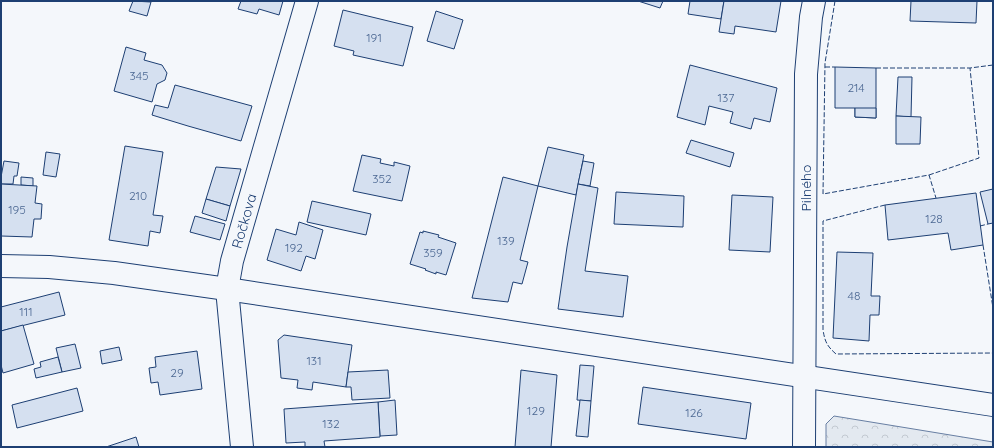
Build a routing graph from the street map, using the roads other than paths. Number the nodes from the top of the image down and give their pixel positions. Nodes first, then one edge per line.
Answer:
1 (307, 1) edge
2 (814, 1) edge
3 (1, 266) edge
4 (227, 289) junction
5 (804, 376) junction
6 (993, 405) edge
7 (242, 447) edge
8 (804, 447) edge

1 - 4 street, Ročkova
2 - 5 street, Pilného
3 - 4 street
4 - 5 street
4 - 7 street, Ročkova
5 - 6 street
5 - 8 street, Pilného

